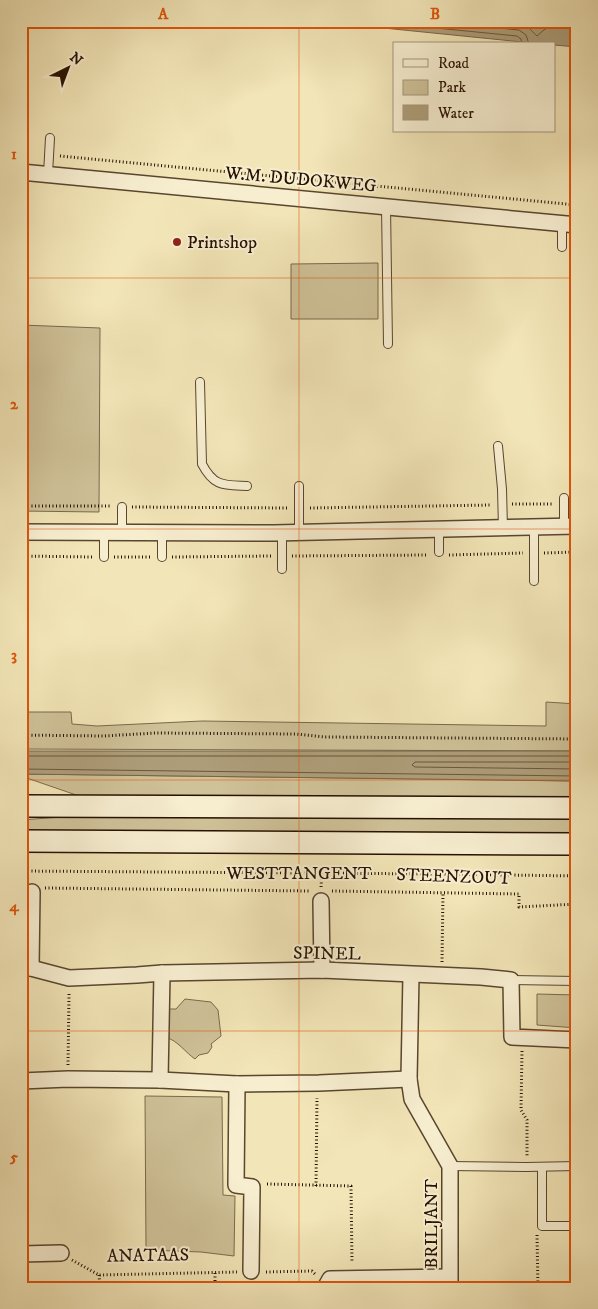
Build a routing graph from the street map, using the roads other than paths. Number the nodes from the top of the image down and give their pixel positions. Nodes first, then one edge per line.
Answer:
1 (50, 138) dead end
2 (21, 172) edge
3 (48, 174) junction
4 (386, 206) junction
5 (569, 224) edge
6 (562, 248) dead end
7 (388, 344) dead end
8 (200, 382) dead end
9 (498, 446) dead end
10 (247, 486) dead end
11 (299, 486) dead end
12 (564, 498) dead end
13 (122, 506) dead end
14 (534, 527) junction
15 (570, 527) edge
16 (503, 528) junction
17 (439, 530) junction
18 (21, 532) edge
19 (104, 532) junction
20 (122, 532) junction
21 (162, 532) junction
22 (282, 532) junction
23 (299, 532) junction
24 (439, 552) dead end
25 (104, 557) road end
26 (162, 557) road end
27 (282, 569) dead end
28 (534, 581) dead end
29 (21, 806) edge
30 (577, 808) edge
31 (21, 841) edge
32 (577, 844) edge
33 (37, 890) road end
34 (321, 895) road end
35 (26, 968) edge
36 (322, 970) junction
37 (162, 973) junction
38 (411, 975) junction
39 (511, 980) junction
40 (577, 981) edge
41 (577, 1040) edge
42 (409, 1079) junction
43 (160, 1080) junction
44 (21, 1081) edge
45 (237, 1084) junction
46 (450, 1166) junction
47 (577, 1166) edge
48 (542, 1167) junction
49 (577, 1226) edge
50 (21, 1254) edge
51 (61, 1254) road end
52 (251, 1271) road end
53 (450, 1282) edge
54 (328, 1285) edge

1 - 3 lane
2 - 3 street, W.M. DUDOKWEG
3 - 4 street, W.M. DUDOKWEG
4 - 5 street, W.M. DUDOKWEG
4 - 7 lane
5 - 6 lane
8 - 10 lane
9 - 16 lane
11 - 23 lane
12 - 15 lane
13 - 20 lane
14 - 15 street
14 - 16 street
14 - 28 lane
16 - 17 street
17 - 23 street
17 - 24 lane
18 - 19 street
19 - 20 street
19 - 25 lane
20 - 21 street
21 - 22 street
21 - 26 lane
22 - 23 street
22 - 27 lane
29 - 30 main road
31 - 32 main road, WESTTANGENT
33 - 35 street
34 - 36 street
35 - 37 street, SPINEL
36 - 37 street, SPINEL
36 - 38 street, SPINEL
37 - 43 street
38 - 39 street, SPINEL
38 - 42 street, BRILJANT
39 - 40 lane
39 - 41 street
42 - 45 street
42 - 46 street, BRILJANT
43 - 44 street
43 - 45 street
45 - 52 street
46 - 48 lane
46 - 53 street, BRILJANT
47 - 48 lane
48 - 49 lane
50 - 51 street
53 - 54 street

